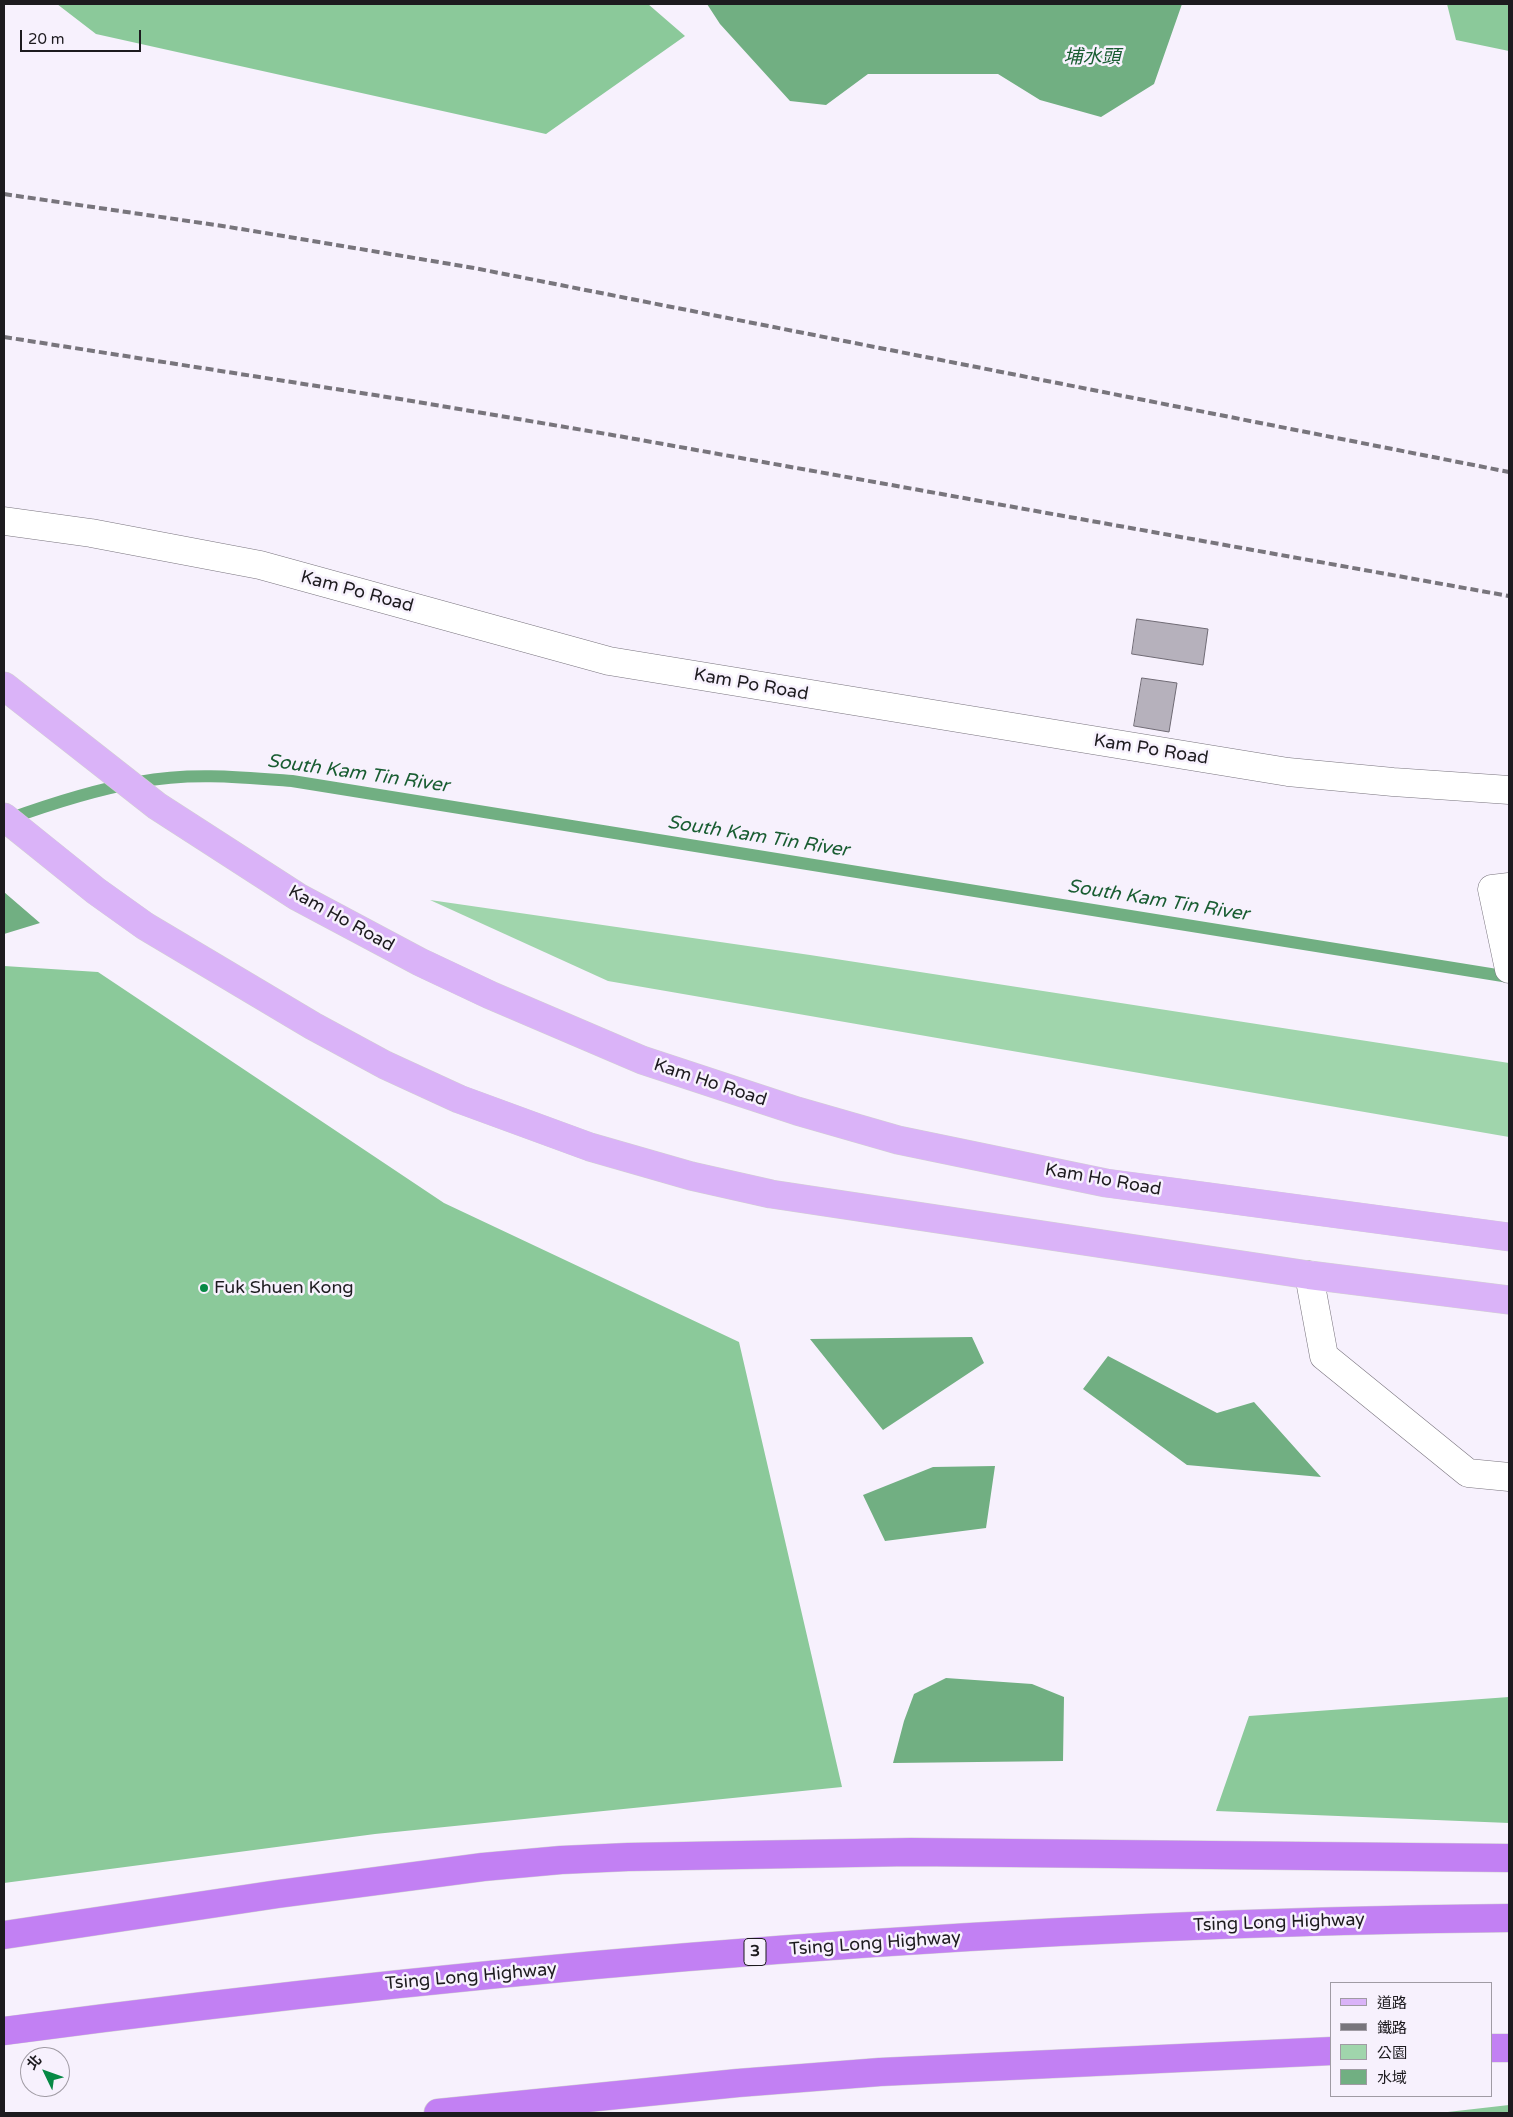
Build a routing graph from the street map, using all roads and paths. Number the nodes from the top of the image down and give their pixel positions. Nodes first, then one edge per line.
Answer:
1 (4, 521) edge
2 (4, 686) edge
3 (1509, 790) edge
4 (4, 817) edge
5 (1509, 886) edge
6 (1509, 969) edge
7 (1509, 1237) edge
8 (1309, 1275) junction
9 (1509, 1300) edge
10 (1509, 1477) edge
11 (1509, 1858) edge
12 (1509, 1918) edge
13 (4, 1935) edge
14 (4, 2031) edge
15 (1493, 2048) edge
16 (1509, 2048) edge
17 (1330, 2051) edge
18 (738, 2083) junction
19 (438, 2113) edge
20 (595, 2113) edge

1 - 3 street, Kam Po Road
2 - 7 main road, Kam Ho Road
4 - 8 main road
5 - 6 street
8 - 9 main road
8 - 10 street
11 - 13 highway
12 - 14 highway, Tsing Long Highway / 3
15 - 16 highway
17 - 18 highway
18 - 19 highway
18 - 20 highway

